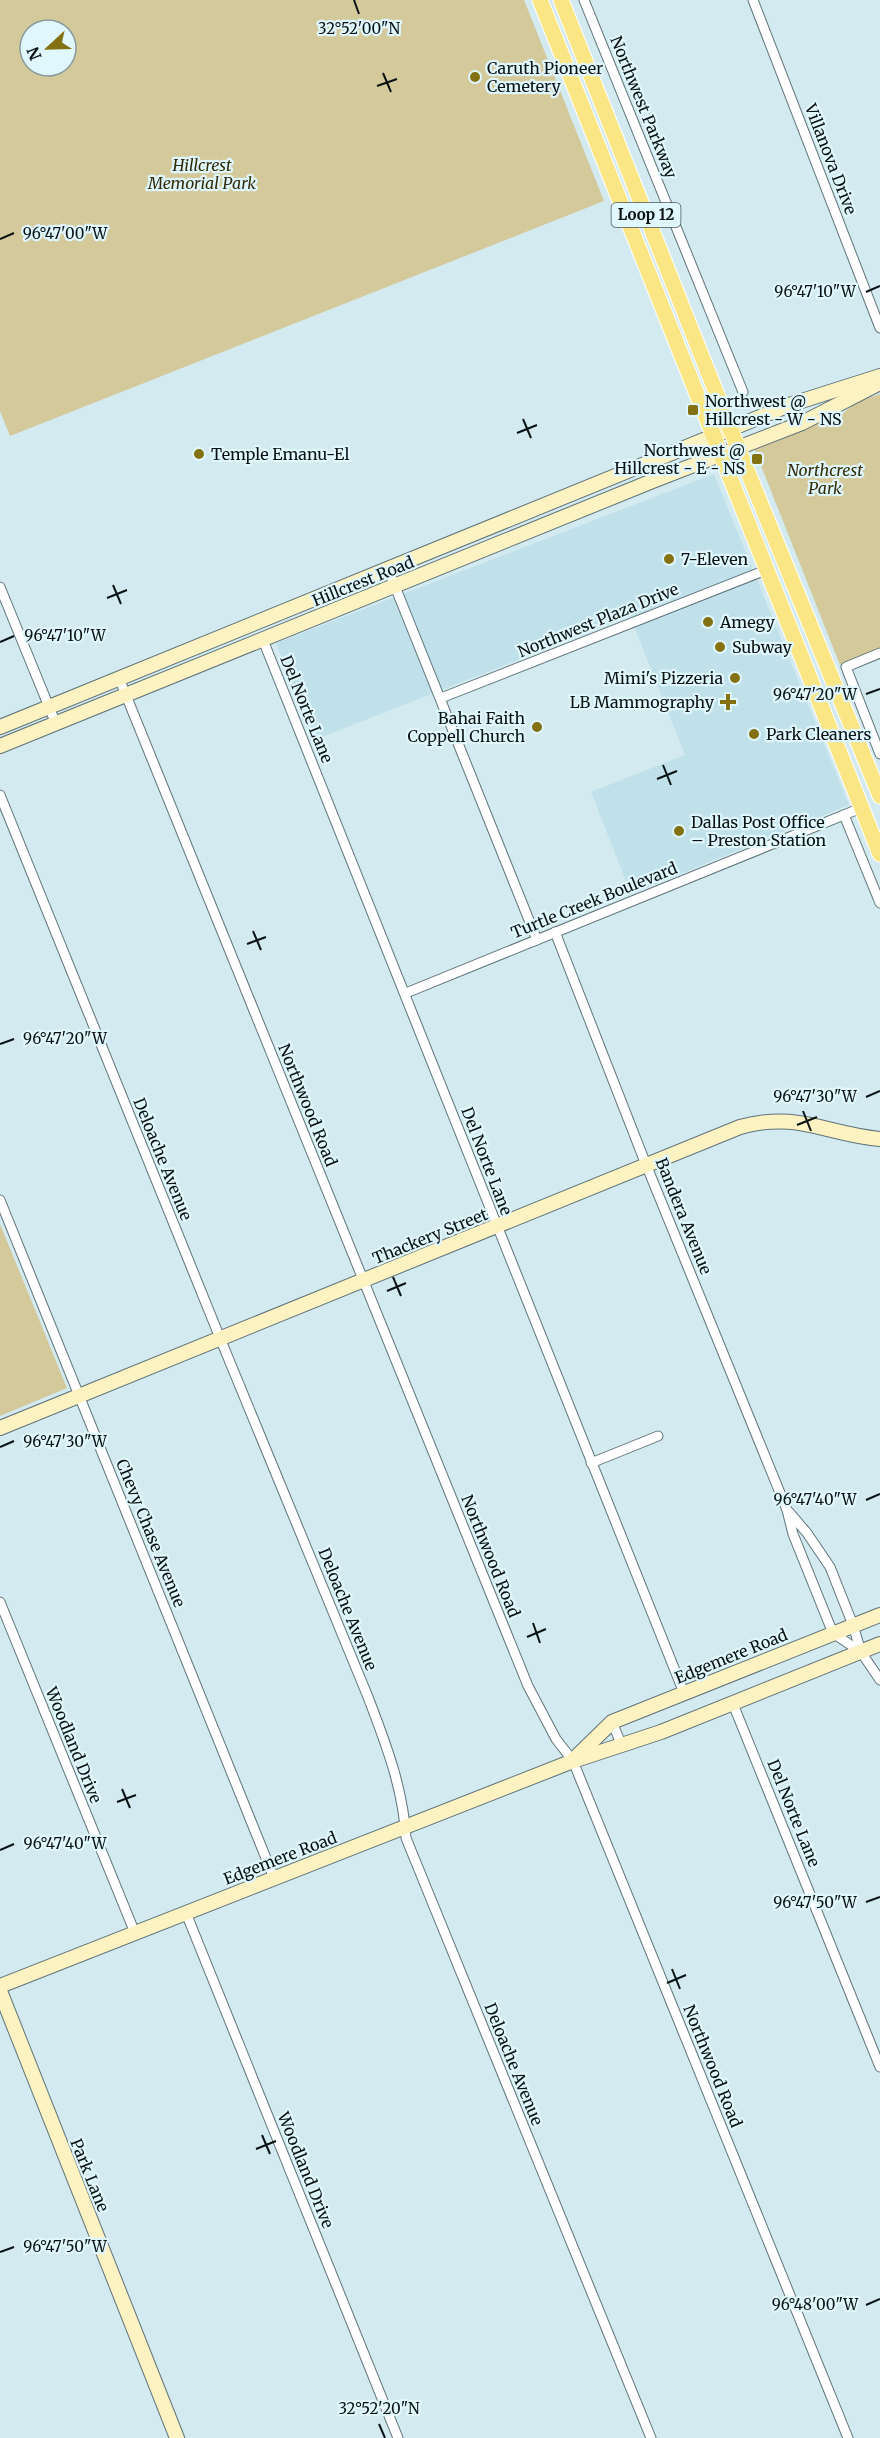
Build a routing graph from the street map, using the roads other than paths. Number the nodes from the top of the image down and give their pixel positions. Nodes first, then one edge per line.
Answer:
1 (540, 0) edge
2 (561, 0) edge
3 (584, 0) edge
4 (753, 0) edge
5 (880, 328) edge
6 (880, 376) edge
7 (880, 383) edge
8 (743, 392) dead end
9 (731, 429) junction
10 (714, 436) junction
11 (738, 448) junction
12 (721, 454) junction
13 (582, 490) junction
14 (589, 507) junction
15 (476, 532) junction
16 (484, 550) junction
17 (388, 570) junction
18 (766, 570) junction
19 (395, 586) junction
20 (0, 587) edge
21 (260, 621) junction
22 (267, 638) junction
23 (880, 653) edge
24 (119, 678) junction
25 (126, 695) junction
26 (441, 698) junction
27 (49, 707) junction
28 (56, 724) junction
29 (0, 727) edge
30 (0, 746) edge
31 (880, 754) edge
32 (0, 795) edge
33 (880, 796) edge
34 (880, 801) edge
35 (861, 808) junction
36 (844, 815) junction
37 (880, 854) edge
38 (880, 903) edge
39 (555, 932) junction
40 (537, 940) junction
41 (405, 993) junction
42 (880, 1139) edge
43 (647, 1166) junction
44 (0, 1200) edge
45 (497, 1227) junction
46 (363, 1281) junction
47 (220, 1338) junction
48 (80, 1396) junction
49 (0, 1428) edge
50 (658, 1436) dead end
51 (591, 1463) junction
52 (788, 1510) junction
53 (0, 1602) edge
54 (880, 1614) edge
55 (853, 1625) junction
56 (833, 1633) junction
57 (880, 1644) edge
58 (861, 1652) junction
59 (880, 1680) edge
60 (684, 1693) junction
61 (733, 1704) junction
62 (612, 1722) junction
63 (621, 1746) junction
64 (573, 1761) junction
65 (405, 1828) junction
66 (274, 1878) junction
67 (186, 1913) junction
68 (135, 1933) junction
69 (0, 1986) edge
70 (0, 1991) edge
71 (880, 2067) edge
72 (177, 2438) edge
73 (398, 2438) edge
74 (651, 2438) edge
75 (848, 2438) edge

1 - 10 main road, Loop 12
2 - 9 main road, Loop 12
3 - 8 street, Northwest Parkway
4 - 5 street, Villanova Drive
6 - 9 street, Hillcrest Road
7 - 11 street, Hillcrest Road
9 - 10 street, Hillcrest Road
9 - 11 main road, Loop 12
10 - 12 main road, Loop 12
10 - 13 street, Hillcrest Road
11 - 12 street, Hillcrest Road
11 - 33 main road, Loop 12
12 - 14 street, Hillcrest Road
12 - 18 main road, Loop 12
13 - 14 street
13 - 15 street, Hillcrest Road
14 - 16 street, Hillcrest Road
15 - 16 street
15 - 17 street, Hillcrest Road
16 - 19 street, Hillcrest Road
17 - 19 street
17 - 21 street, Hillcrest Road
18 - 26 street, Northwest Plaza Drive
18 - 35 main road, Loop 12
19 - 22 street, Hillcrest Road
19 - 26 street
20 - 27 street
21 - 22 street
21 - 24 street, Hillcrest Road
22 - 25 street, Hillcrest Road
22 - 41 street, Del Norte Lane
23 - 31 street
24 - 25 street, Northwood Road
24 - 27 street, Hillcrest Road
25 - 28 street, Hillcrest Road
25 - 46 street, Northwood Road
26 - 40 street
27 - 28 street
27 - 29 street, Hillcrest Road
28 - 30 street, Hillcrest Road
32 - 47 street, Deloache Avenue
34 - 35 main road
35 - 36 street, Turtle Creek Boulevard
35 - 37 main road, Loop 12
36 - 38 street
36 - 39 street, Turtle Creek Boulevard
39 - 40 street, Turtle Creek Boulevard
39 - 43 street, Bandera Avenue
40 - 41 street, Turtle Creek Boulevard
41 - 45 street, Del Norte Lane
42 - 43 street, Thackery Street
43 - 45 street, Thackery Street
43 - 52 street, Bandera Avenue
44 - 48 street, Chevy Chase Avenue
45 - 46 street, Thackery Street
45 - 51 street, Del Norte Lane
46 - 47 street, Thackery Street
46 - 64 street, Northwood Road
47 - 48 street, Thackery Street
47 - 65 street, Deloache Avenue
48 - 49 street, Thackery Street
48 - 66 street, Chevy Chase Avenue
50 - 51 street
51 - 60 street, Del Norte Lane
52 - 55 street, Bandera Avenue
52 - 56 street, Bandera Avenue
53 - 68 street, Woodland Drive
54 - 55 street, Edgemere Road
55 - 56 street, Edgemere Road
55 - 58 street, Bandera Avenue
56 - 58 street, Bandera Avenue
56 - 60 street, Edgemere Road
57 - 58 street, Edgemere Road
58 - 59 street, Bandera Avenue
58 - 61 street, Edgemere Road
60 - 62 street, Edgemere Road
61 - 63 street, Edgemere Road
61 - 71 street, Del Norte Lane
62 - 63 street
62 - 64 street, Edgemere Road
63 - 64 street, Edgemere Road
64 - 65 street, Edgemere Road
64 - 75 street, Northwood Road
65 - 66 street, Edgemere Road
65 - 74 street, Deloache Avenue
66 - 67 street, Edgemere Road
67 - 68 street, Edgemere Road
67 - 73 street, Woodland Drive
68 - 69 street, Edgemere Road
70 - 72 street, Park Lane

